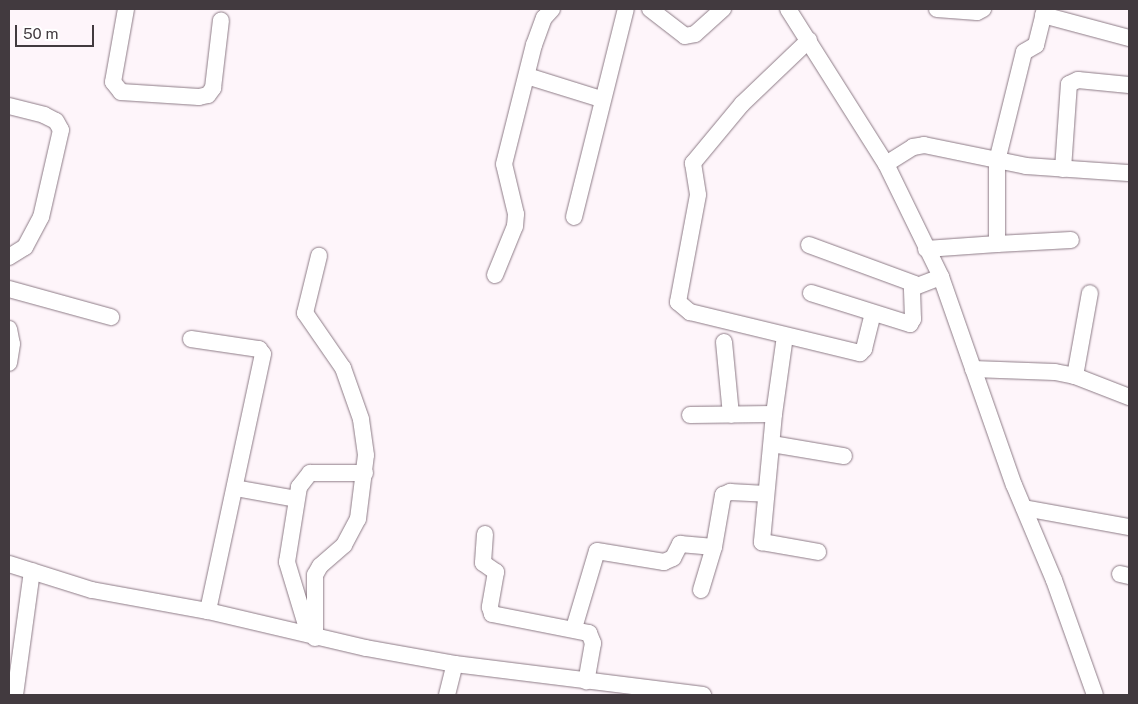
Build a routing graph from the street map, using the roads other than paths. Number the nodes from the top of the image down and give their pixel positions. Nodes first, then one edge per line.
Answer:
1 (126, 9) edge
2 (552, 9) edge
3 (626, 9) edge
4 (650, 9) edge
5 (723, 9) edge
6 (788, 9) edge
7 (937, 9) edge
8 (983, 9) edge
9 (1044, 12) edge
10 (221, 20) dead end
11 (1129, 38) edge
12 (809, 40) junction
13 (527, 76) junction
14 (1129, 85) edge
15 (601, 99) junction
16 (9, 106) edge
17 (997, 161) junction
18 (886, 164) junction
19 (1063, 169) junction
20 (1128, 174) edge
21 (574, 216) dead end
22 (1071, 240) dead end
23 (997, 244) junction
24 (809, 245) dead end
25 (926, 249) junction
26 (319, 256) dead end
27 (9, 257) edge
28 (495, 274) dead end
29 (941, 277) junction
30 (915, 284) junction
31 (9, 290) edge
32 (811, 293) dead end
33 (1090, 293) dead end
34 (873, 314) junction
35 (111, 317) dead end
36 (9, 329) edge
37 (785, 336) junction
38 (191, 339) dead end
39 (724, 342) dead end
40 (9, 363) edge
41 (973, 369) junction
42 (1075, 376) junction
43 (1129, 397) edge
44 (774, 414) junction
45 (690, 415) dead end
46 (731, 415) junction
47 (772, 444) junction
48 (844, 456) dead end
49 (365, 473) junction
50 (235, 488) junction
51 (766, 494) junction
52 (296, 499) junction
53 (1024, 508) junction
54 (1129, 527) edge
55 (485, 534) dead end
56 (714, 547) junction
57 (818, 552) dead end
58 (9, 564) edge
59 (32, 572) junction
60 (701, 590) dead end
61 (208, 611) junction
62 (574, 628) junction
63 (315, 635) junction
64 (455, 664) junction
65 (586, 681) junction
66 (15, 695) edge
67 (448, 695) edge
68 (703, 695) edge
69 (1095, 695) edge

1 - 10 street
2 - 13 street
3 - 15 street
4 - 5 street
6 - 12 street
7 - 8 street
9 - 11 street
9 - 17 street
12 - 18 street
12 - 37 street
13 - 15 street
13 - 28 street
14 - 19 street
15 - 21 street
16 - 27 street
17 - 18 street
17 - 19 street
17 - 23 street
18 - 25 street
19 - 20 street
22 - 23 street
23 - 25 street
24 - 30 street
25 - 29 street
26 - 49 street
29 - 30 street
29 - 41 street
30 - 34 street
31 - 35 street
32 - 34 street
33 - 42 street
34 - 37 street
36 - 40 street
37 - 44 street
38 - 50 street
39 - 46 street
41 - 42 street
41 - 53 street
42 - 43 street
44 - 46 street
44 - 47 street
45 - 46 street
47 - 48 street
47 - 51 street
49 - 52 street
49 - 63 street
50 - 52 street
50 - 61 street
51 - 56 street
51 - 57 street
52 - 63 street
53 - 54 street
53 - 69 street
55 - 62 street
56 - 60 street
56 - 62 street
58 - 59 street
59 - 61 street
59 - 66 street
61 - 63 street
62 - 65 street
63 - 64 street
64 - 65 street
64 - 67 street
65 - 68 street

